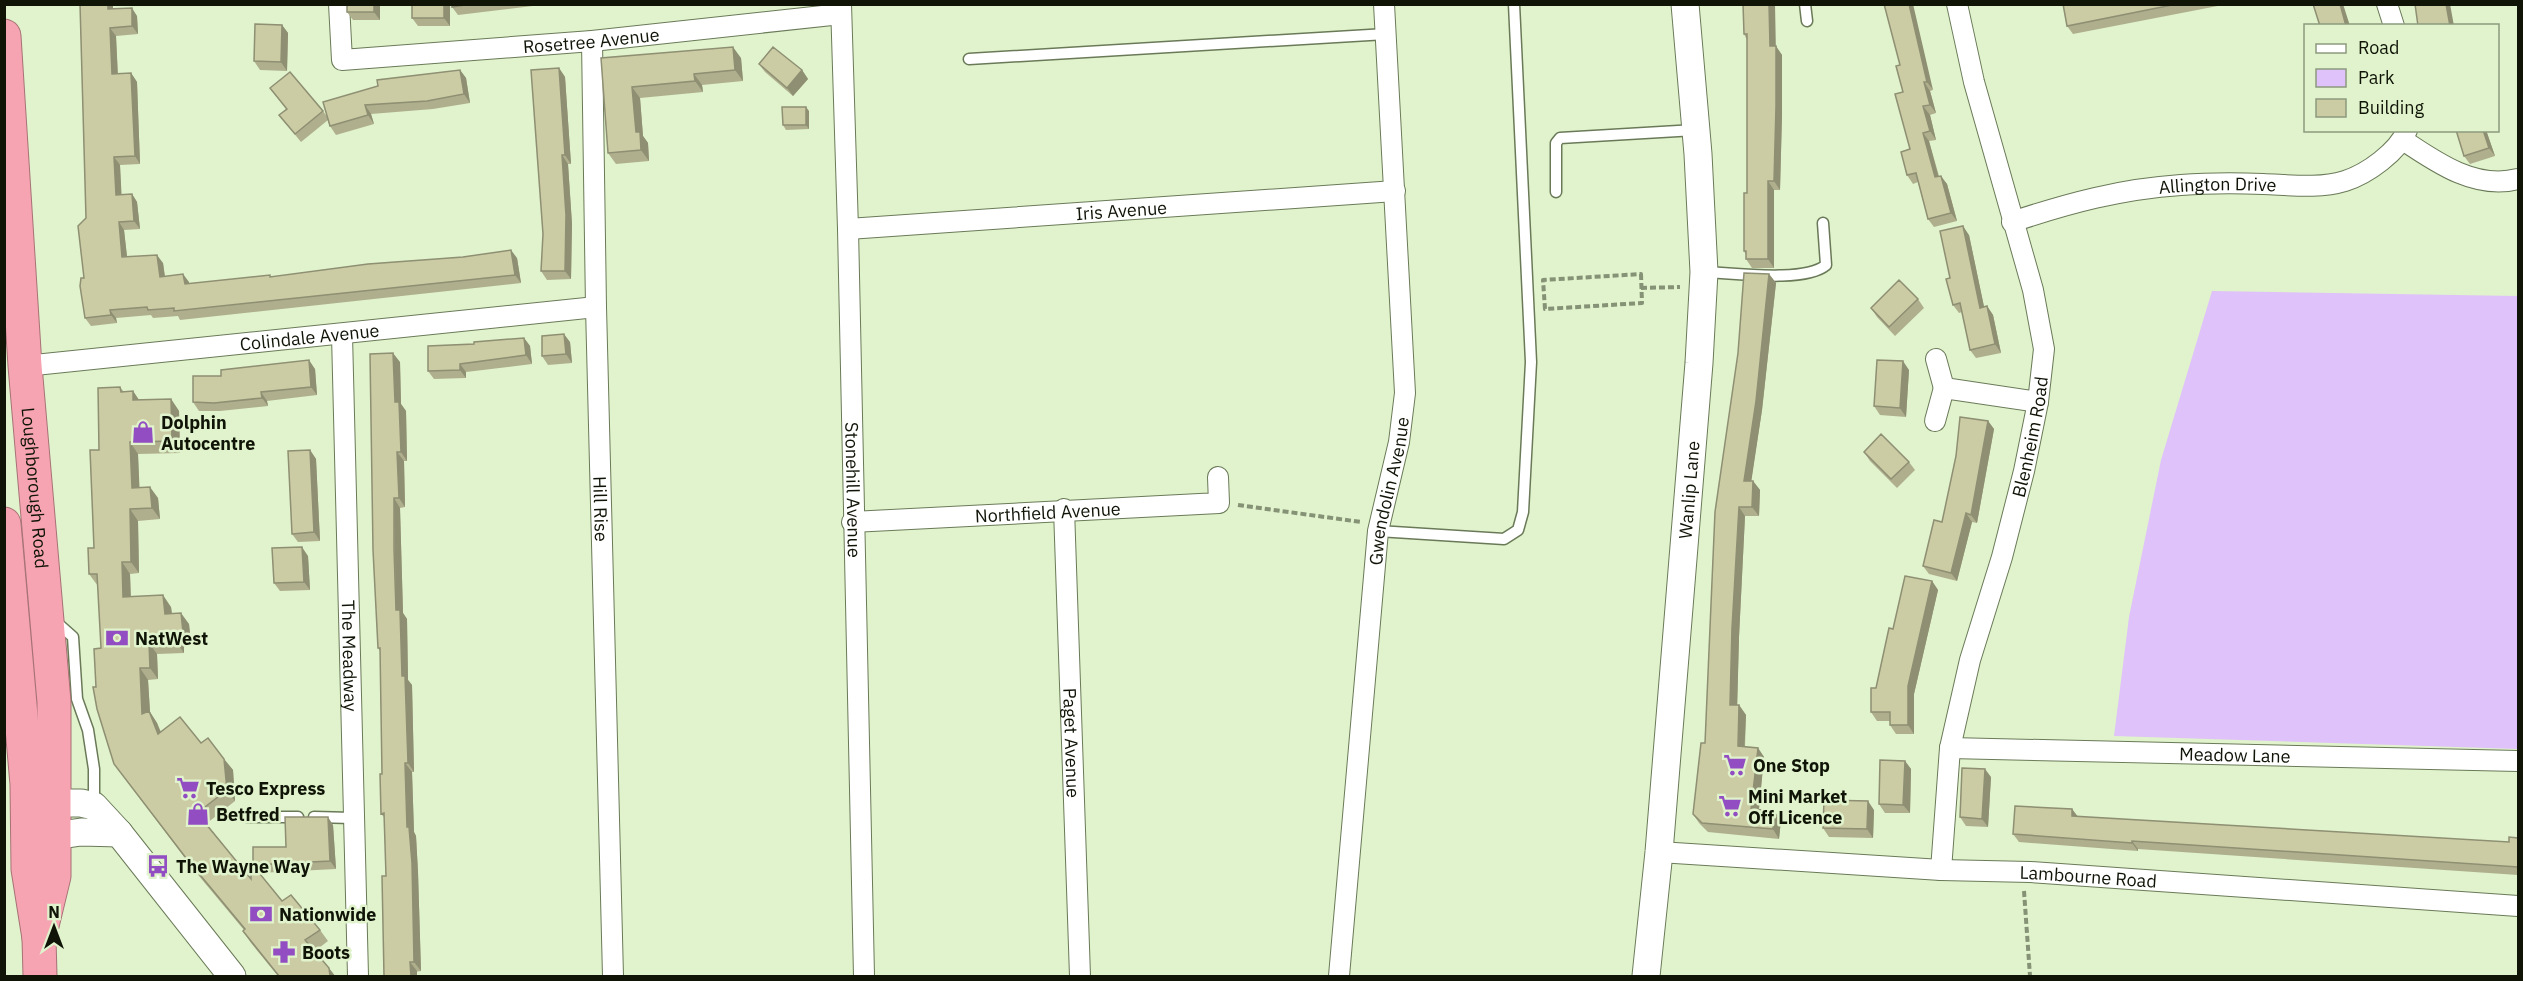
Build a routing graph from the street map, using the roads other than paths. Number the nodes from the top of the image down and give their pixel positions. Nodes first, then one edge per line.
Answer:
1 (339, 4) edge
2 (1384, 4) edge
3 (1514, 4) edge
4 (1685, 4) edge
5 (1805, 4) edge
6 (1957, 4) edge
7 (2387, 4) edge
8 (841, 9) edge
9 (1807, 21) dead end
10 (2393, 24) edge
11 (1386, 34) junction
12 (4, 36) edge
13 (592, 41) junction
14 (969, 59) dead end
15 (1696, 130) junction
16 (2405, 135) edge
17 (2518, 179) edge
18 (1395, 191) junction
19 (1556, 192) dead end
20 (2012, 222) junction
21 (1823, 223) dead end
22 (848, 228) junction
23 (1703, 279) junction
24 (596, 307) junction
25 (342, 335) junction
26 (1936, 359) dead end
27 (25, 366) junction
28 (1944, 388) junction
29 (2038, 402) junction
30 (1935, 421) dead end
31 (1218, 477) dead end
32 (1064, 509) junction
33 (852, 522) junction
34 (4, 524) edge
35 (1379, 528) junction
36 (7, 583) edge
37 (48, 615) junction
38 (13, 666) edge
39 (54, 702) junction
40 (1950, 748) junction
41 (2518, 761) edge
42 (41, 803) junction
43 (94, 806) junction
44 (248, 817) dead end
45 (352, 818) junction
46 (119, 833) junction
47 (41, 836) junction
48 (1659, 852) junction
49 (1941, 870) junction
50 (2518, 906) edge
51 (40, 976) edge
52 (232, 976) edge
53 (358, 976) edge
54 (613, 976) edge
55 (864, 976) edge
56 (1080, 976) edge
57 (1339, 976) edge
58 (1646, 976) edge

1 - 13 street, Rosetree Avenue
2 - 11 street, Gwendolin Avenue
3 - 35 lane
4 - 15 street, Wanlip Lane
5 - 9 lane
6 - 20 street, Blenheim Road
7 - 10 street
8 - 13 street, Rosetree Avenue
8 - 22 street, Stonehill Avenue
11 - 14 lane
11 - 18 street, Gwendolin Avenue
12 - 27 highway, Loughborough Road
13 - 24 street, Hill Rise
15 - 19 lane
15 - 23 street, Wanlip Lane
16 - 17 street
16 - 20 street, Allington Drive
18 - 22 street, Iris Avenue
18 - 35 street, Gwendolin Avenue
20 - 29 street, Blenheim Road
21 - 23 lane
22 - 33 street, Stonehill Avenue
23 - 48 street, Wanlip Lane
24 - 25 street, Colindale Avenue
24 - 54 street, Hill Rise
25 - 27 street, Colindale Avenue
25 - 45 street, The Meadway
26 - 28 street
27 - 37 highway, Loughborough Road
28 - 29 street
28 - 30 street
29 - 40 street, Blenheim Road
31 - 32 street, Northfield Avenue
32 - 33 street, Northfield Avenue
32 - 56 street, Paget Avenue
33 - 55 street, Stonehill Avenue
34 - 36 highway, Loughborough Road
35 - 57 street, Gwendolin Avenue
36 - 38 highway, Loughborough Road
37 - 38 street
37 - 39 highway, Loughborough Road
37 - 43 lane
38 - 39 street
38 - 42 highway, Loughborough Road
39 - 42 highway, Loughborough Road
40 - 41 street, Meadow Lane
40 - 49 street, Blenheim Road
42 - 43 street
42 - 47 highway, Loughborough Road
43 - 46 street
44 - 45 lane
45 - 53 street, The Meadway
46 - 47 street
46 - 52 street
47 - 51 highway, Loughborough Road
48 - 49 street, Lambourne Road
48 - 58 street, Wanlip Lane
49 - 50 street, Lambourne Road

